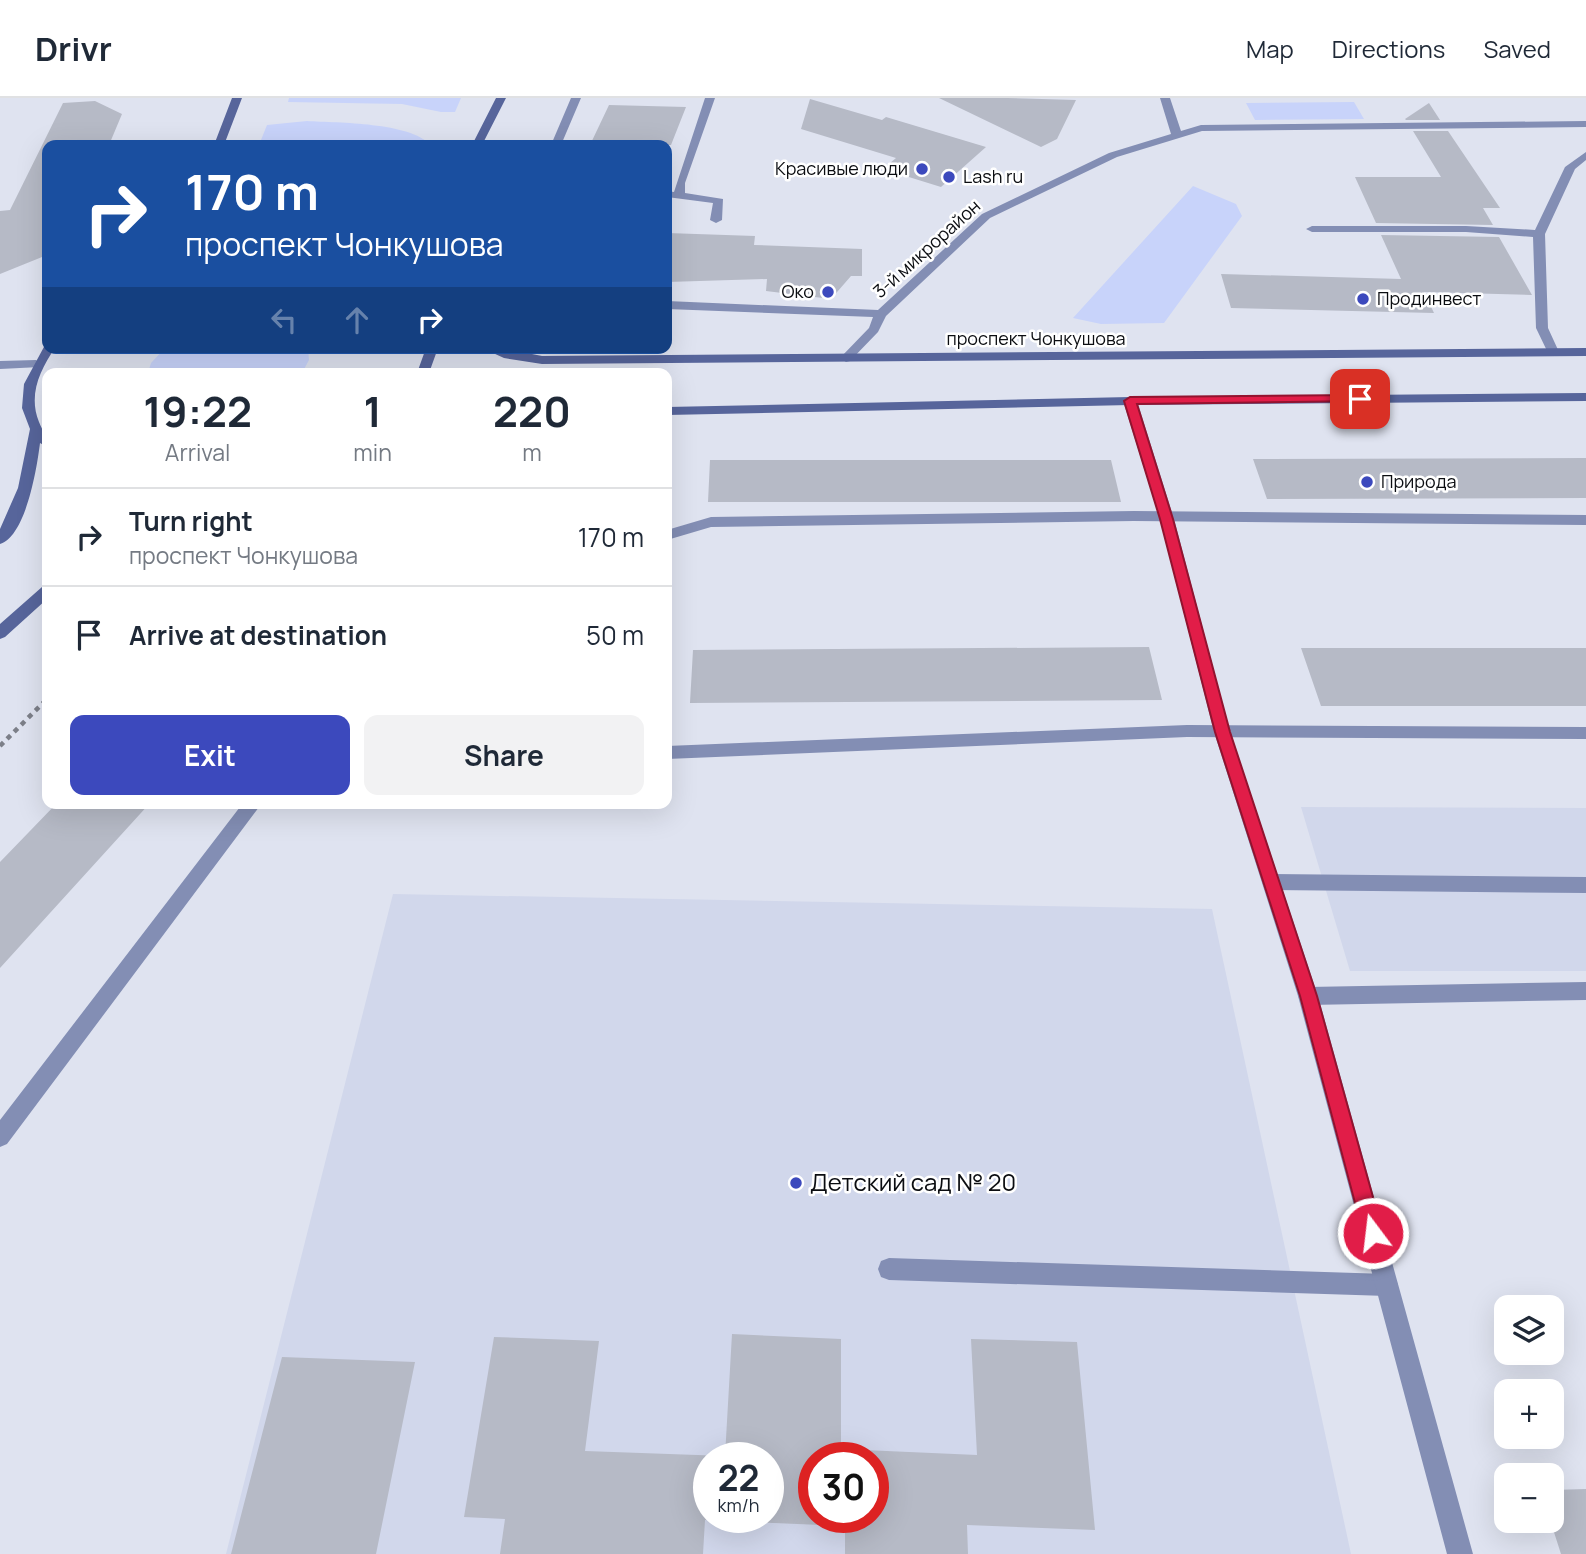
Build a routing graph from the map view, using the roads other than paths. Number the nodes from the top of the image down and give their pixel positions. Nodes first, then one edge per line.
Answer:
1 (237, 98) edge
2 (501, 98) edge
3 (576, 98) edge
4 (710, 98) edge
5 (1165, 98) edge
6 (1586, 124) edge
7 (1177, 135) junction
8 (221, 140) edge
9 (480, 140) edge
10 (558, 140) edge
11 (1586, 155) edge
12 (673, 194) edge
13 (716, 220) dead end
14 (1312, 229) dead end
15 (1539, 234) junction
16 (672, 305) edge
17 (881, 314) junction
18 (1553, 352) junction
19 (1586, 352) edge
20 (44, 354) edge
21 (505, 354) edge
22 (846, 358) junction
23 (0, 365) edge
24 (36, 365) junction
25 (1586, 397) edge
26 (1130, 401) junction
27 (672, 411) edge
28 (35, 431) junction
29 (42, 438) edge
30 (1167, 519) junction
31 (1586, 520) edge
32 (672, 534) edge
33 (0, 539) edge
34 (42, 595) edge
35 (0, 633) edge
36 (1222, 732) junction
37 (1586, 733) edge
38 (672, 753) edge
39 (248, 809) edge
40 (1271, 882) junction
41 (1586, 885) edge
42 (1586, 991) edge
43 (1308, 996) junction
44 (0, 1137) edge
45 (889, 1269) dead end
46 (1387, 1285) junction
47 (1460, 1554) edge

1 - 8 main road
2 - 9 main road
3 - 10 street
4 - 12 street
5 - 7 street
6 - 7 street, 3-й микрорайон
7 - 17 street, 3-й микрорайон
11 - 15 street
12 - 13 street
14 - 15 street
15 - 18 street
16 - 17 street, 3-й микрорайон
17 - 22 street
18 - 19 main road, проспект Чонкушова
18 - 22 main road, проспект Чонкушова
20 - 24 main road
21 - 22 main road, проспект Чонкушова
23 - 24 street
24 - 28 main road
25 - 26 main road
26 - 27 main road
26 - 30 street
28 - 29 main road
28 - 33 main road
30 - 31 street
30 - 32 street
30 - 36 street
34 - 35 main road
36 - 37 street
36 - 38 street
36 - 40 street
39 - 44 street
40 - 41 street
40 - 43 street
42 - 43 street
43 - 46 street
45 - 46 street
46 - 47 street

